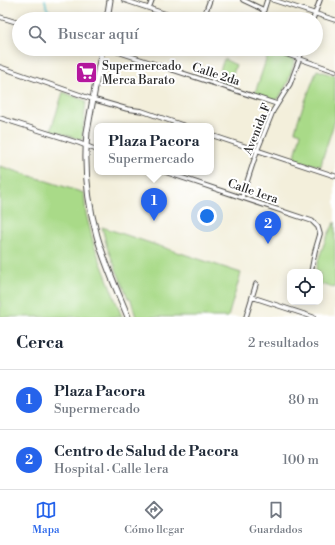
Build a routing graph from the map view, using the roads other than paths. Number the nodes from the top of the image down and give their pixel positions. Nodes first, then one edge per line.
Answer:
1 (110, 0) edge
2 (124, 0) edge
3 (152, 0) edge
4 (210, 0) edge
5 (243, 0) edge
6 (267, 0) edge
7 (273, 0) edge
8 (320, 0) edge
9 (149, 8) junction
10 (264, 10) joint
11 (108, 12) edge
12 (161, 12) edge
13 (206, 12) edge
14 (312, 12) edge
15 (315, 12) edge
16 (323, 16) edge
17 (0, 17) edge
18 (335, 20) edge
19 (12, 21) edge
20 (101, 56) edge
21 (130, 56) edge
22 (291, 56) edge
23 (301, 56) edge
24 (300, 59) junction
25 (0, 68) edge
26 (335, 71) edge
27 (92, 99) junction
28 (277, 104) junction
29 (0, 118) edge
30 (176, 123) edge
31 (214, 136) edge
32 (86, 146) junction
33 (94, 149) edge
34 (257, 151) junction
35 (174, 175) edge
36 (335, 176) edge
37 (242, 198) junction
38 (312, 269) edge
39 (256, 284) dead end
40 (252, 297) junction
41 (128, 317) edge
42 (246, 317) edge
43 (313, 317) edge

1 - 11 street
2 - 9 street
3 - 9 street
4 - 13 street
5 - 10 street
6 - 10 street
7 - 14 street
8 - 15 street
9 - 12 street
16 - 18 street
17 - 19 street
20 - 27 street
21 - 28 street, Calle 2da
22 - 24 street
23 - 24 street, Avenida F
24 - 26 street
24 - 28 street, Avenida F
25 - 27 street
27 - 30 street
27 - 32 street
28 - 34 street, Avenida F
29 - 32 street
31 - 34 street
32 - 33 street
32 - 41 street
34 - 36 street
34 - 37 street, Avenida F
35 - 37 street, Calle 1era
37 - 38 street, Calle 1era
39 - 40 street
40 - 42 street
40 - 43 street

